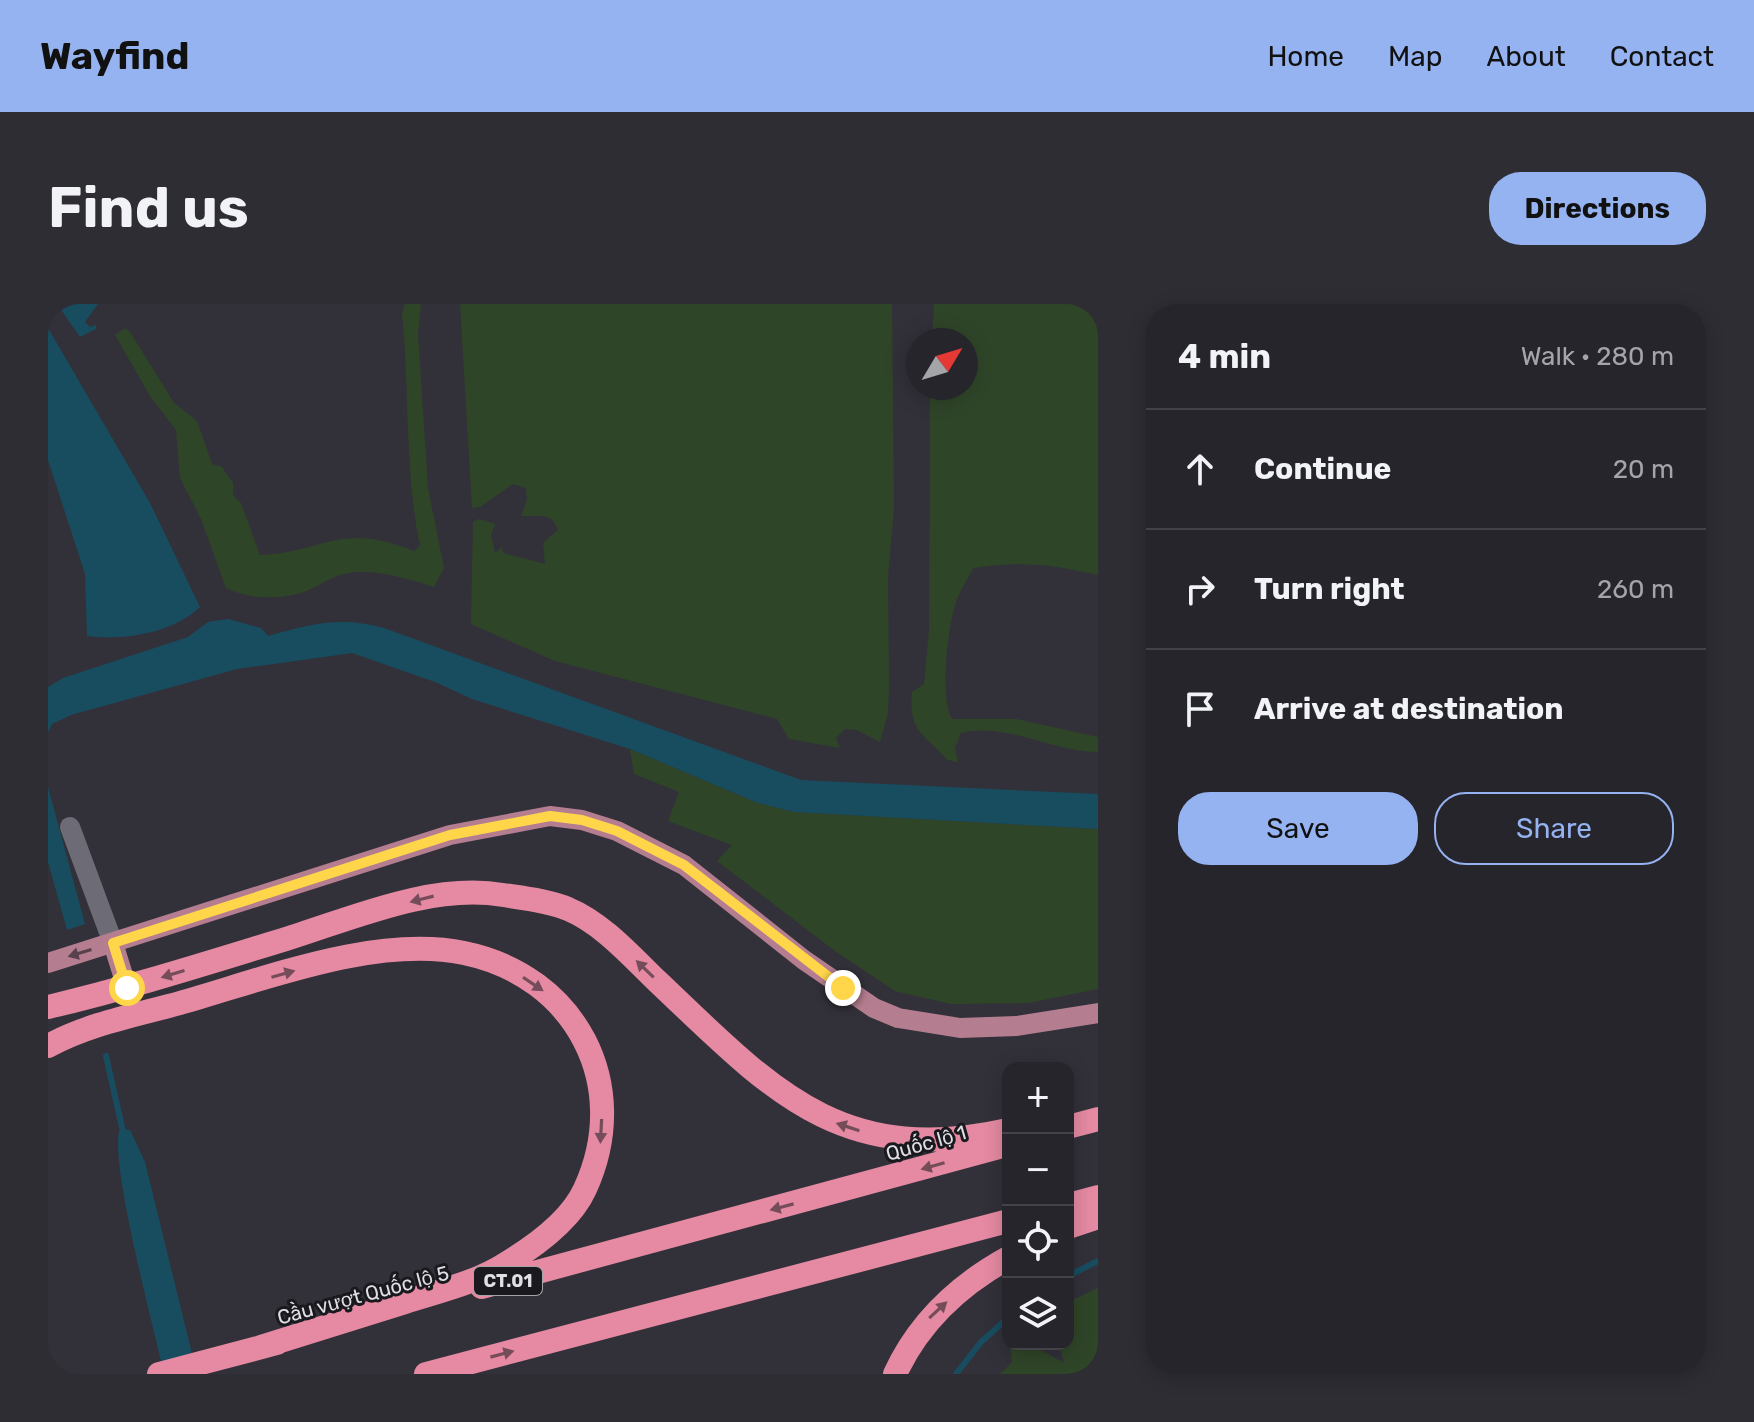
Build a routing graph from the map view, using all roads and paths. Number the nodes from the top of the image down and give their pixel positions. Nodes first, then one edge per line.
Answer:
1 (70, 827) dead end
2 (113, 943) junction
3 (48, 963) edge
4 (127, 988) junction
5 (48, 1007) edge
6 (1098, 1013) edge
7 (48, 1046) edge
8 (1098, 1109) edge
9 (1074, 1115) edge
10 (1098, 1119) edge
11 (1074, 1125) edge
12 (1002, 1131) edge
13 (1002, 1146) edge
14 (857, 1187) joint
15 (1098, 1197) edge
16 (1074, 1203) edge
17 (1098, 1217) edge
18 (1002, 1223) edge
19 (1074, 1225) edge
20 (1002, 1261) edge
21 (261, 1347) junction
22 (159, 1374) edge
23 (426, 1374) edge
24 (895, 1374) edge

1 - 2 lane
2 -> 3 main road
2 - 4 main road
2 - 6 main road
4 - 5 highway
12 -> 4 highway
7 -> 21 highway
8 - 9 highway
10 - 11 highway
13 -> 14 highway, Quốc lộ 1 / CT.01
14 -> 21 highway, Cầu vượt Quốc lộ 5 / CT.01
15 - 16 highway
17 - 19 highway
23 -> 18 highway
24 -> 20 highway
21 - 22 highway, Cầu vượt Quốc lộ 5 / CT.01

